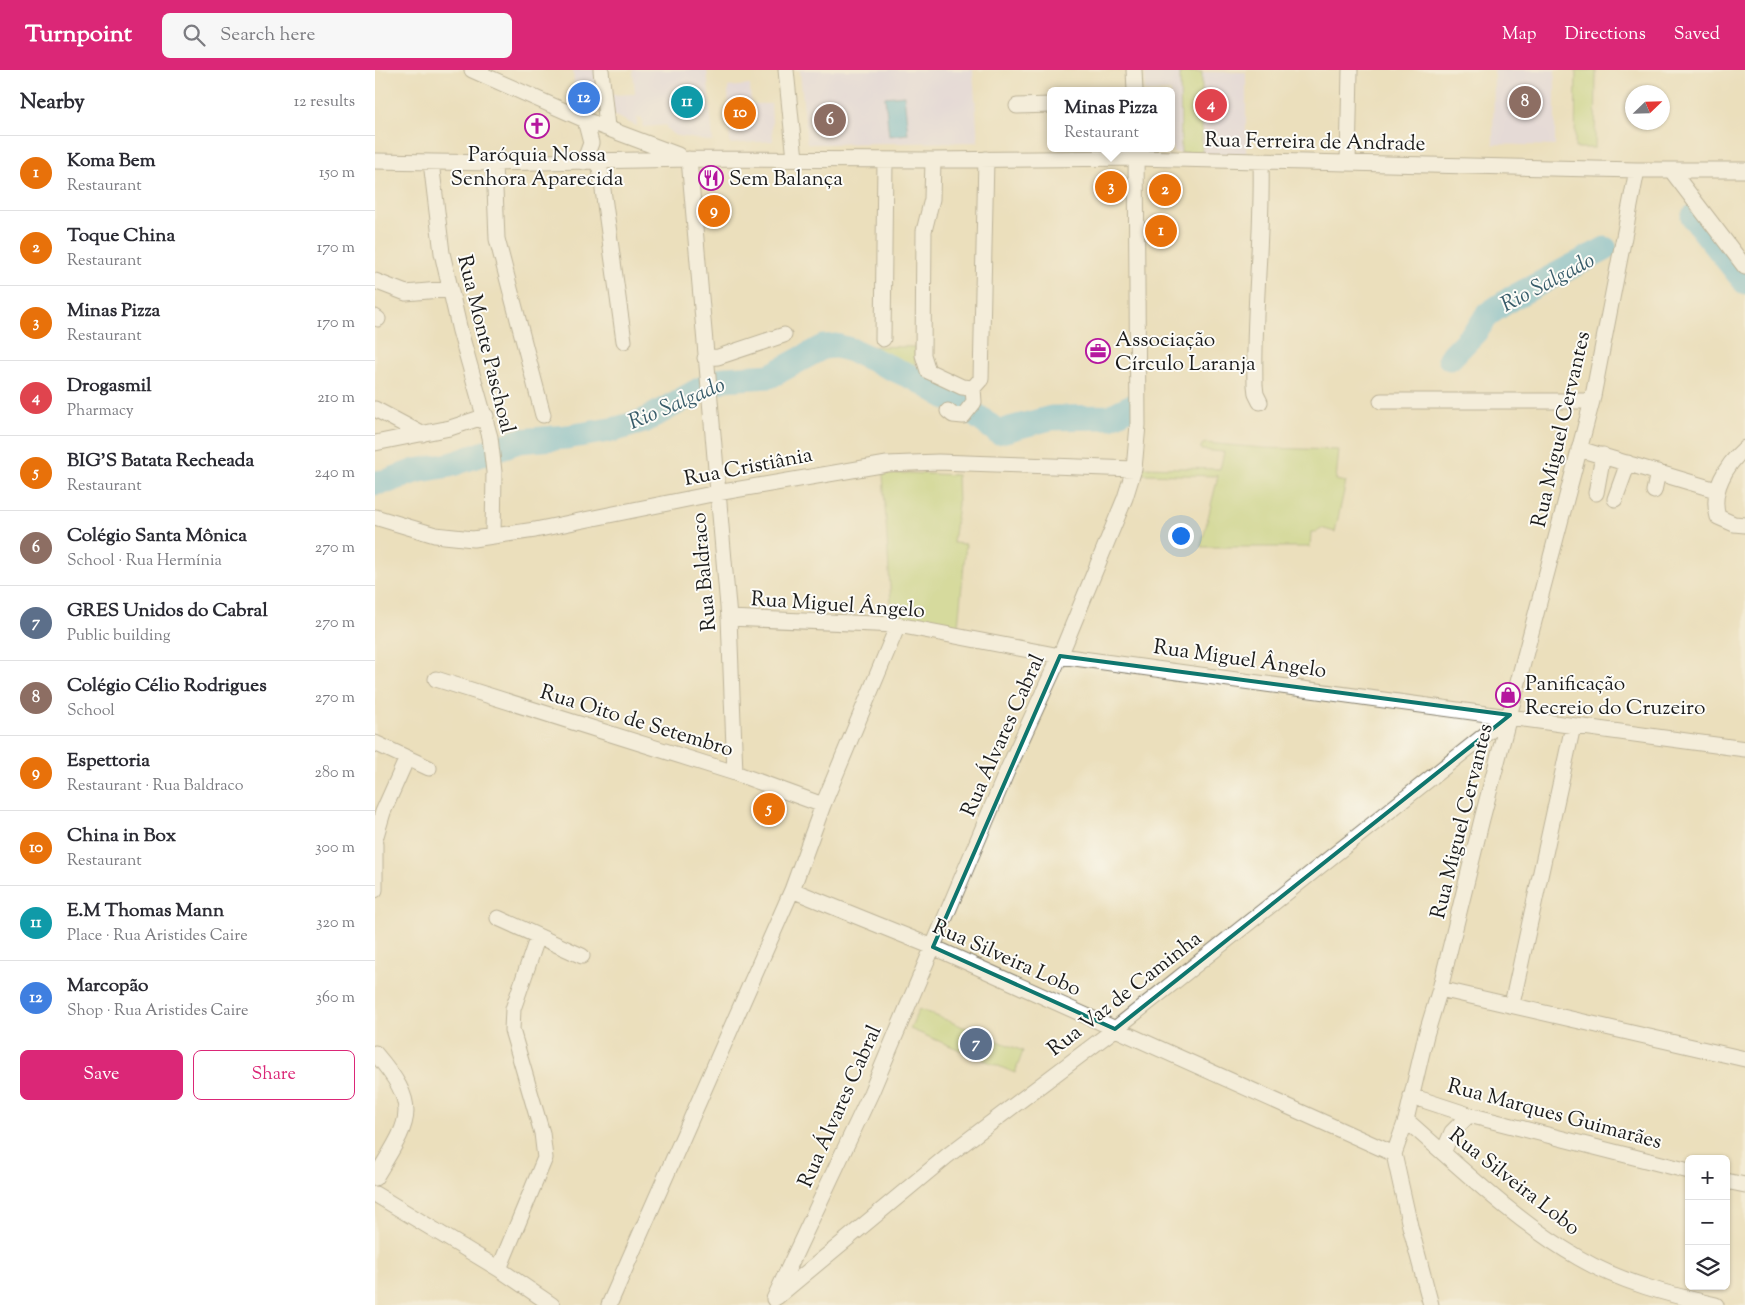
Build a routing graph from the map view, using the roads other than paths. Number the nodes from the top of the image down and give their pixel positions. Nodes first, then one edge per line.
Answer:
1 (472, 70) edge
2 (601, 70) edge
3 (786, 70) edge
4 (1134, 70) edge
5 (1350, 70) edge
6 (1135, 87) edge
7 (1017, 106) dead end
8 (1047, 106) edge
9 (585, 120) junction
10 (607, 127) junction
11 (1136, 153) edge
12 (689, 159) junction
13 (795, 159) junction
14 (986, 159) junction
15 (885, 160) junction
16 (933, 160) junction
17 (375, 161) edge
18 (1261, 161) junction
19 (431, 162) junction
20 (591, 162) junction
21 (494, 163) junction
22 (1348, 163) junction
23 (1637, 170) junction
24 (1671, 170) junction
25 (1745, 170) edge
26 (1745, 267) edge
27 (375, 281) edge
28 (450, 289) junction
29 (784, 335) dead end
30 (883, 339) dead end
31 (624, 341) dead end
32 (706, 361) junction
33 (974, 395) junction
34 (1381, 401) dead end
35 (1592, 401) junction
36 (1260, 402) dead end
37 (375, 409) edge
38 (948, 411) dead end
39 (485, 416) junction
40 (543, 416) dead end
41 (421, 434) junction
42 (375, 442) edge
43 (1745, 448) edge
44 (1579, 449) junction
45 (1603, 456) junction
46 (1629, 463) junction
47 (1134, 469) junction
48 (1658, 472) junction
49 (1716, 490) junction
50 (1654, 491) dead end
51 (717, 493) junction
52 (1596, 493) dead end
53 (1615, 499) dead end
54 (375, 517) edge
55 (1745, 525) edge
56 (493, 536) junction
57 (729, 618) junction
58 (898, 625) junction
59 (1060, 656) junction
60 (436, 679) dead end
61 (1510, 715) junction
62 (1573, 726) junction
63 (375, 743) edge
64 (1745, 749) edge
65 (407, 758) junction
66 (429, 768) dead end
67 (735, 773) junction
68 (823, 804) junction
69 (375, 839) edge
70 (375, 844) edge
71 (375, 890) edge
72 (792, 890) junction
73 (498, 918) dead end
74 (538, 936) junction
75 (933, 947) junction
76 (582, 956) dead end
77 (1440, 989) junction
78 (1513, 1004) junction
79 (1115, 1029) junction
80 (375, 1053) edge
81 (1745, 1059) edge
82 (1411, 1096) junction
83 (1469, 1115) junction
84 (1406, 1120) junction
85 (1443, 1153) junction
86 (1394, 1154) junction
87 (1685, 1170) edge
88 (375, 1178) edge
89 (1730, 1182) edge
90 (1745, 1185) edge
91 (375, 1194) edge
92 (499, 1269) junction
93 (770, 1302) edge
94 (552, 1305) edge
95 (609, 1305) edge
96 (1431, 1305) edge
97 (1716, 1305) edge

1 - 9 street
2 - 10 street
3 - 13 street
4 - 6 street
5 - 22 street
7 - 8 street
9 - 10 street
9 - 20 street
10 - 12 street
11 - 14 street, Rua Ferreira de Andrade
11 - 18 street, Rua Ferreira de Andrade
11 - 47 street, Rua Álvares Cabral
12 - 13 street, Rua Ferreira de Andrade
12 - 20 street, Rua Ferreira de Andrade
12 - 32 street, Rua Baldraco
13 - 15 street, Rua Ferreira de Andrade
14 - 16 street, Rua Ferreira de Andrade
14 - 33 street
15 - 16 street, Rua Ferreira de Andrade
15 - 30 street
16 - 33 street
17 - 19 street, Rua Ferreira de Andrade
18 - 22 street, Rua Ferreira de Andrade
18 - 36 street
19 - 21 street, Rua Ferreira de Andrade
19 - 28 street, Rua Monte Paschoal
20 - 21 street, Rua Ferreira de Andrade
20 - 31 street
21 - 40 street
22 - 23 street, Rua Ferreira de Andrade
23 - 24 street, Rua Ferreira de Andrade
23 - 35 street, Rua Miguel Cervantes
24 - 25 street, Rua Ferreira de Andrade
24 - 26 street
27 - 28 street
28 - 39 street, Rua Monte Paschoal
29 - 32 street
32 - 51 street, Rua Baldraco
33 - 38 street
34 - 35 street
35 - 44 street, Rua Miguel Cervantes
37 - 41 street
39 - 41 street
39 - 56 street, Rua Monte Paschoal
41 - 42 street
43 - 49 street
44 - 45 street
44 - 61 street, Rua Miguel Cervantes
45 - 46 street
45 - 52 street
46 - 48 street
46 - 53 street
47 - 51 street, Rua Cristiânia
47 - 59 street, Rua Álvares Cabral
48 - 49 street
48 - 50 street
49 - 55 street
51 - 56 street, Rua Cristiânia
51 - 57 street, Rua Baldraco
54 - 56 street, Rua Cristiânia
57 - 58 street, Rua Miguel Ângelo
57 - 67 street, Rua Baldraco
58 - 59 street, Rua Miguel Ângelo
58 - 68 street
59 - 61 street, Rua Miguel Ângelo
59 - 75 street, Rua Álvares Cabral
60 - 67 street, Rua Oito de Setembro
61 - 62 street, Rua Miguel Ângelo
61 - 77 street, Rua Miguel Cervantes
61 - 79 street, Rua Vaz de Caminha
62 - 64 street, Rua Miguel Ângelo
62 - 78 street
63 - 65 street
65 - 66 street
65 - 69 street
67 - 68 street, Rua Oito de Setembro
68 - 72 street
70 - 71 street
72 - 75 street, Rua Silveira Lobo
72 - 95 street
73 - 74 street
74 - 76 street
74 - 92 street
75 - 79 street, Rua Silveira Lobo
75 - 93 street, Rua Álvares Cabral
77 - 78 street
77 - 82 street, Rua Miguel Cervantes
78 - 81 street
79 - 86 street, Rua Silveira Lobo
79 - 93 street, Rua Vaz de Caminha
80 - 88 street
82 - 83 street, Rua Marques Guimarães
82 - 84 street, Rua Miguel Cervantes
83 - 85 street
83 - 87 street, Rua Marques Guimarães
84 - 85 street, Rua Silveira Lobo
84 - 86 street, Rua Miguel Cervantes
85 - 97 street, Rua Silveira Lobo
86 - 96 street
89 - 90 street
91 - 92 street
92 - 94 street

